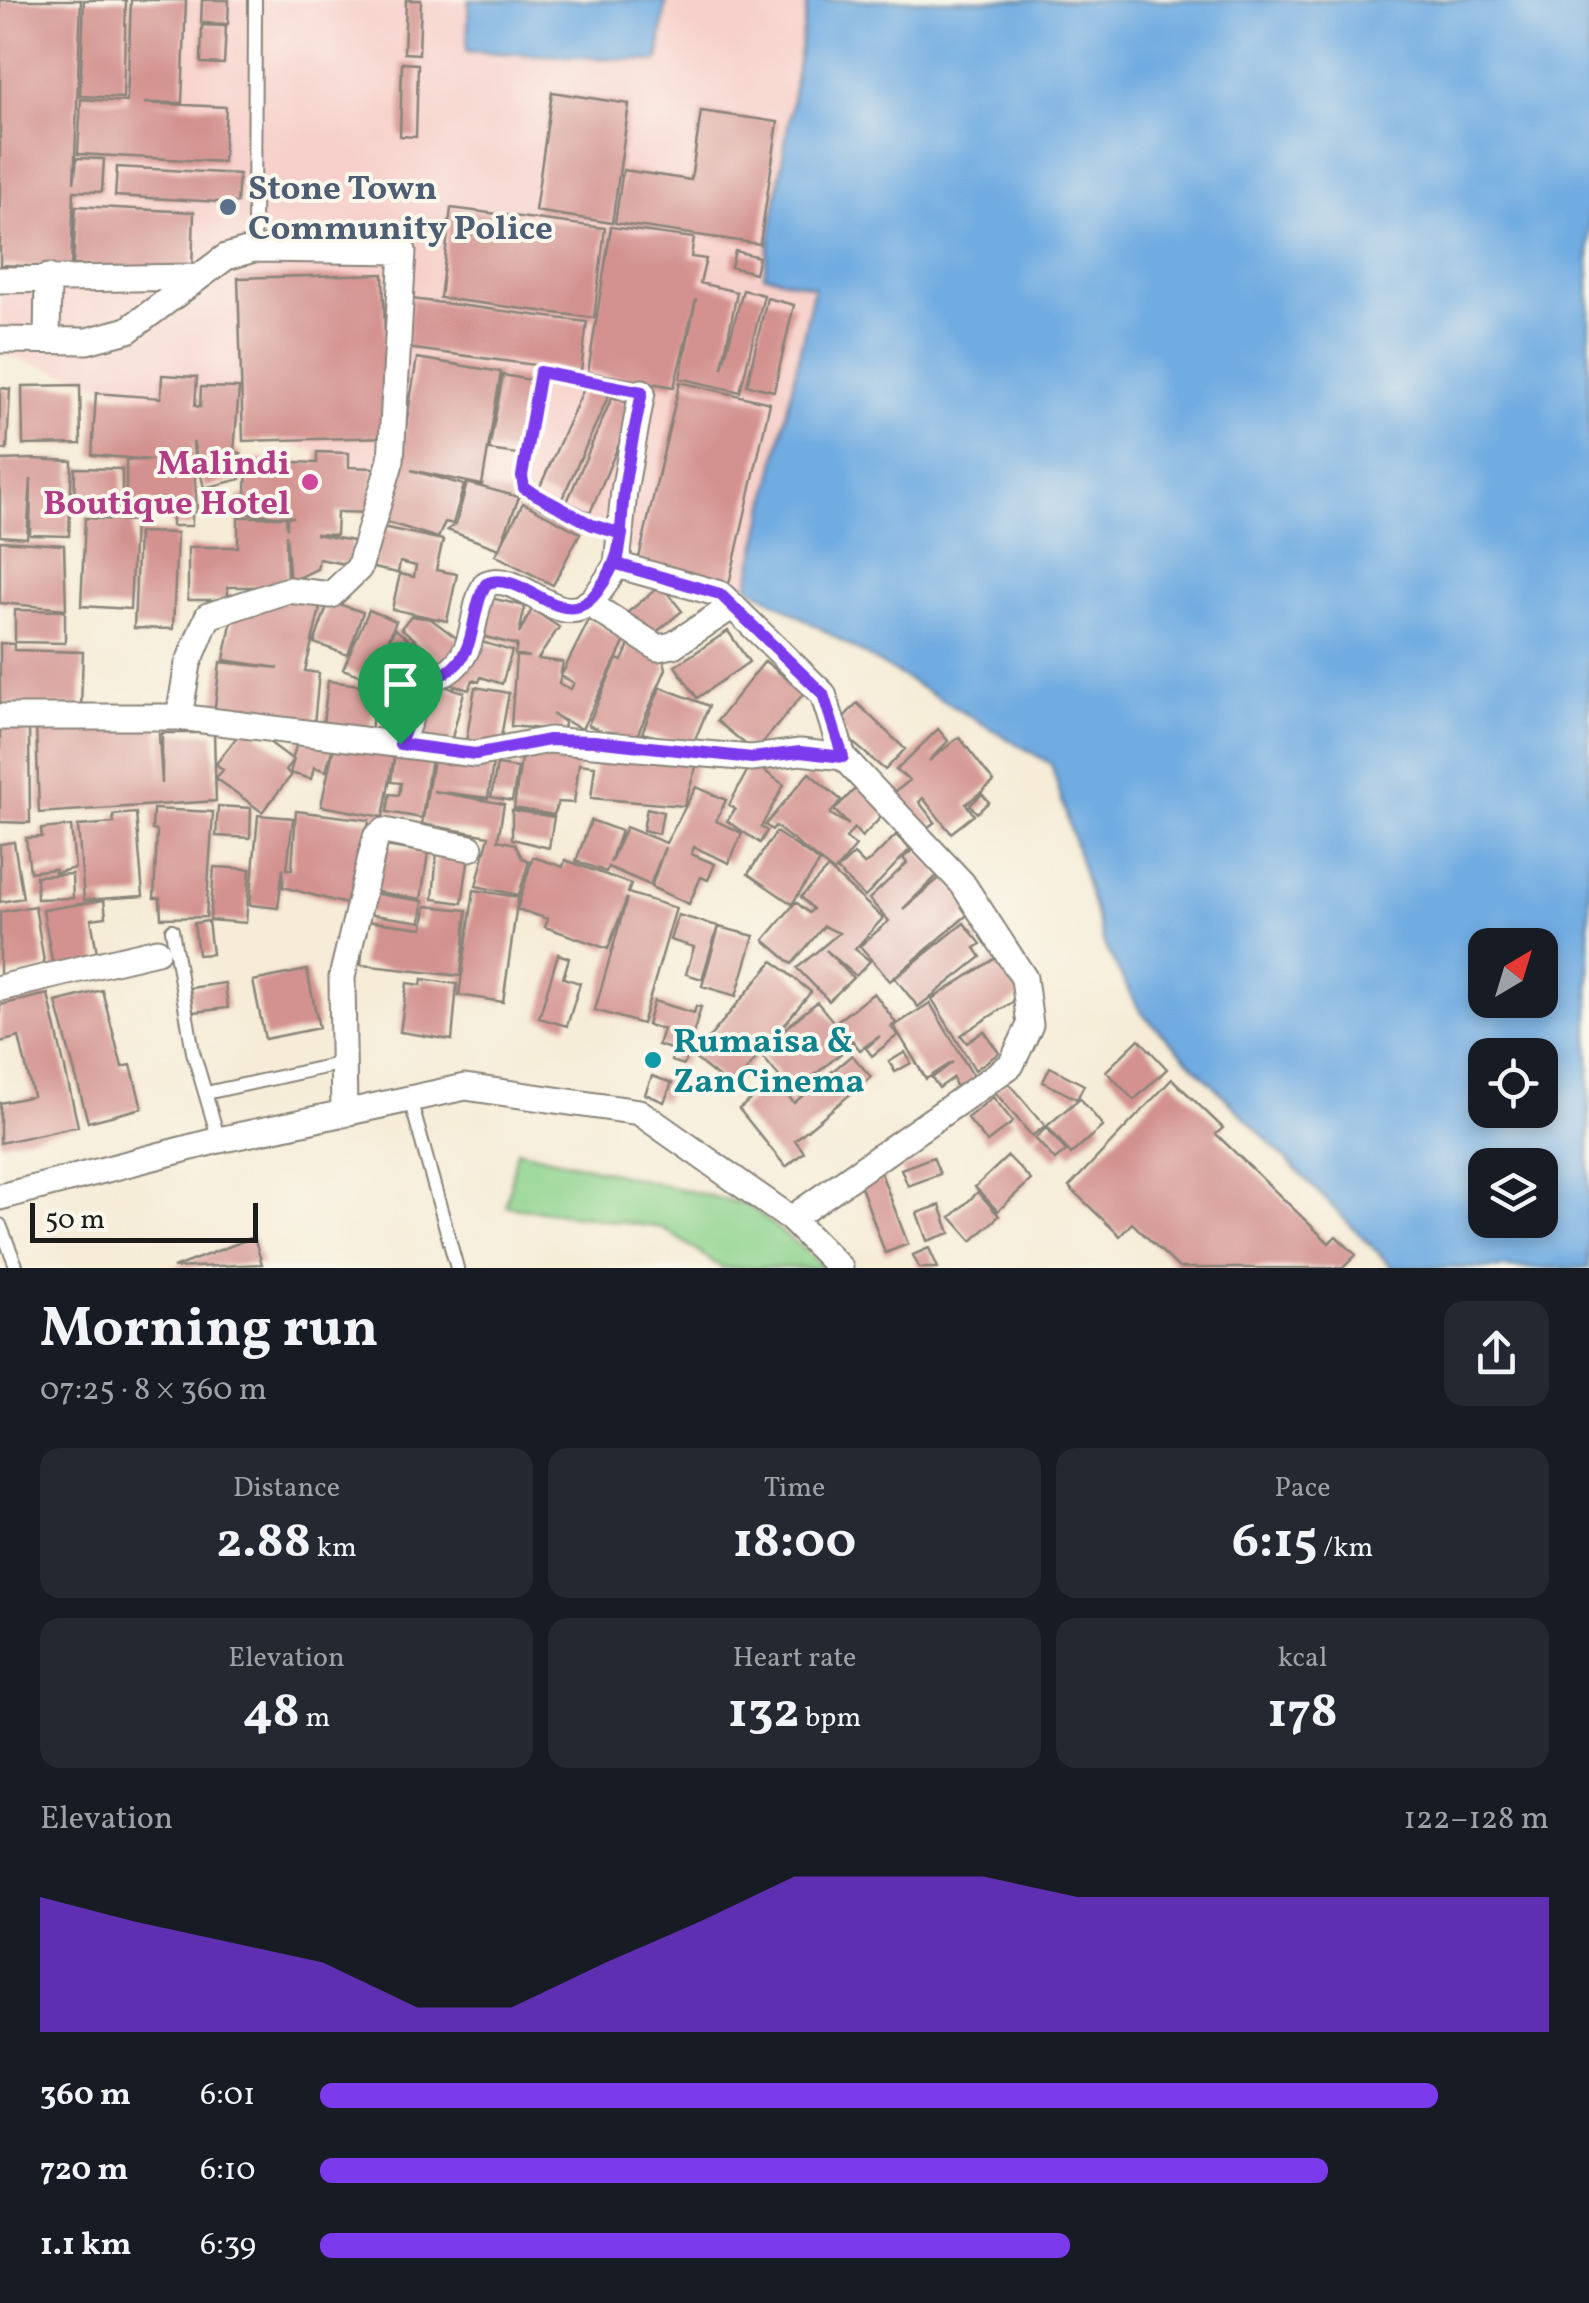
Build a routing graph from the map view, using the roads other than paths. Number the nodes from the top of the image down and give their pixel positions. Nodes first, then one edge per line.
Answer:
1 (256, 0) edge
2 (254, 249) junction
3 (48, 277) junction
4 (198, 277) junction
5 (0, 280) edge
6 (0, 340) edge
7 (47, 340) junction
8 (642, 392) joint
9 (622, 534) junction
10 (617, 564) junction
11 (588, 603) junction
12 (733, 606) junction
13 (0, 717) edge
14 (179, 717) junction
15 (400, 744) junction
16 (843, 757) junction
17 (470, 848) dead end
18 (164, 941) joint
19 (0, 988) edge
20 (344, 1064) junction
21 (206, 1093) junction
22 (410, 1099) junction
23 (344, 1114) junction
24 (219, 1140) junction
25 (0, 1198) edge
26 (791, 1219) junction
27 (0, 1224) edge
28 (18, 1268) edge
29 (457, 1268) edge
30 (840, 1268) edge

1 - 2 lane
2 - 4 street
2 - 14 street
3 - 4 street
3 - 5 street
3 - 7 street
4 - 7 street
6 - 7 street
8 - 9 street
8 - 9 lane
9 - 10 street
10 - 11 street
10 - 12 street
11 - 12 street
11 - 15 street
12 - 16 street
13 - 14 street
14 - 15 street
15 - 16 street
16 - 26 street
17 - 20 street
18 - 19 street
18 - 21 lane
20 - 21 lane
20 - 23 street
21 - 24 lane
22 - 23 street
22 - 26 street
22 - 29 lane
23 - 24 street
24 - 25 street
26 - 30 street
27 - 28 lane

